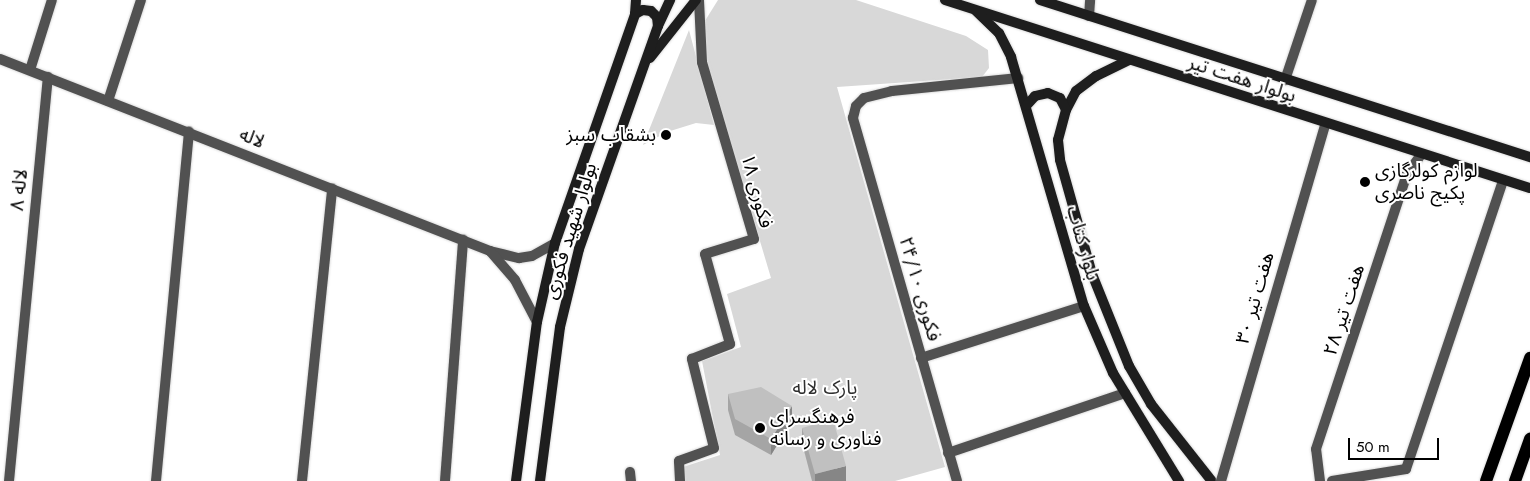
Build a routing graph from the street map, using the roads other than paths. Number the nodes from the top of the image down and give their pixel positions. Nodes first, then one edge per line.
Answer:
1 (52, 0) edge
2 (141, 0) edge
3 (636, 0) edge
4 (670, 0) edge
5 (697, 0) edge
6 (945, 0) edge
7 (1040, 0) edge
8 (1090, 0) edge
9 (1312, 0) edge
10 (973, 8) junction
11 (635, 14) junction
12 (1089, 16) junction
13 (658, 26) junction
14 (0, 59) edge
15 (1129, 60) junction
16 (642, 69) junction
17 (30, 70) junction
18 (48, 77) junction
19 (1018, 78) junction
20 (1285, 80) junction
21 (108, 101) junction
22 (1026, 106) junction
23 (1066, 110) junction
24 (1325, 124) junction
25 (189, 132) junction
26 (1421, 155) junction
27 (1530, 157) edge
28 (1503, 180) junction
29 (1530, 188) edge
30 (332, 189) junction
31 (464, 240) junction
32 (555, 243) junction
33 (490, 251) junction
34 (1084, 306) junction
35 (537, 322) junction
36 (921, 358) junction
37 (1530, 358) edge
38 (1125, 393) junction
39 (1530, 438) edge
40 (948, 453) junction
41 (302, 477) edge
42 (9, 481) edge
43 (156, 481) edge
44 (445, 481) edge
45 (516, 481) edge
46 (540, 481) edge
47 (680, 481) edge
48 (957, 481) edge
49 (1179, 481) edge
50 (1211, 481) edge
51 (1221, 481) edge
52 (1320, 481) edge
53 (1332, 481) edge
54 (1486, 481) edge
55 (1515, 481) edge

1 - 17 street
2 - 21 street
3 - 11 main road, بولوار شهید فکوری
4 - 13 main road, بولوار شهید فکوری
5 - 16 main road
5 - 47 street, فکوری ١٨
6 - 10 main road, بولوار هفت تیر
7 - 12 main road, بولوار هفت تیر
8 - 12 street
9 - 20 street
10 - 15 main road, بولوار هفت تیر
10 - 19 main road, بلوار کتاب
11 - 13 main road
11 - 32 main road, بولوار شهید فکوری
12 - 20 main road, بولوار هفت تیر
13 - 16 main road, بولوار شهید فکوری
14 - 17 street, لاله
15 - 23 main road, بلوار کتاب
15 - 24 main road, بولوار هفت تیر
16 - 46 main road, بولوار شهید فکوری
17 - 18 street, لاله
18 - 21 street, لاله
18 - 42 street, لاله ۸
19 - 22 main road, بلوار کتاب
19 - 36 street, فکوری ۲۴/۱۰
20 - 27 main road, بولوار هفت تیر
21 - 25 street, لاله
22 - 23 main road
22 - 34 main road, بلوار کتاب
23 - 50 main road, بلوار کتاب
24 - 26 main road, بولوار هفت تیر
24 - 51 street, هفت تیر ۳۰
25 - 30 street, لاله
25 - 43 street
26 - 28 main road, بولوار هفت تیر
26 - 52 street, هفت تیر ۲۸
28 - 29 main road, بولوار هفت تیر
28 - 53 street
30 - 31 street, لاله
30 - 41 street
31 - 33 street, لاله
31 - 44 street
32 - 33 street, لاله
32 - 35 main road, بولوار شهید فکوری
33 - 35 street, لاله
34 - 36 street
34 - 38 main road, بلوار کتاب
35 - 45 main road, بولوار شهید فکوری
36 - 40 street, فکوری ۲۴/۱۰
37 - 54 main road
38 - 40 street
38 - 49 main road, بلوار کتاب
39 - 55 main road
40 - 48 street, فکوری ۲۴/۱۰

